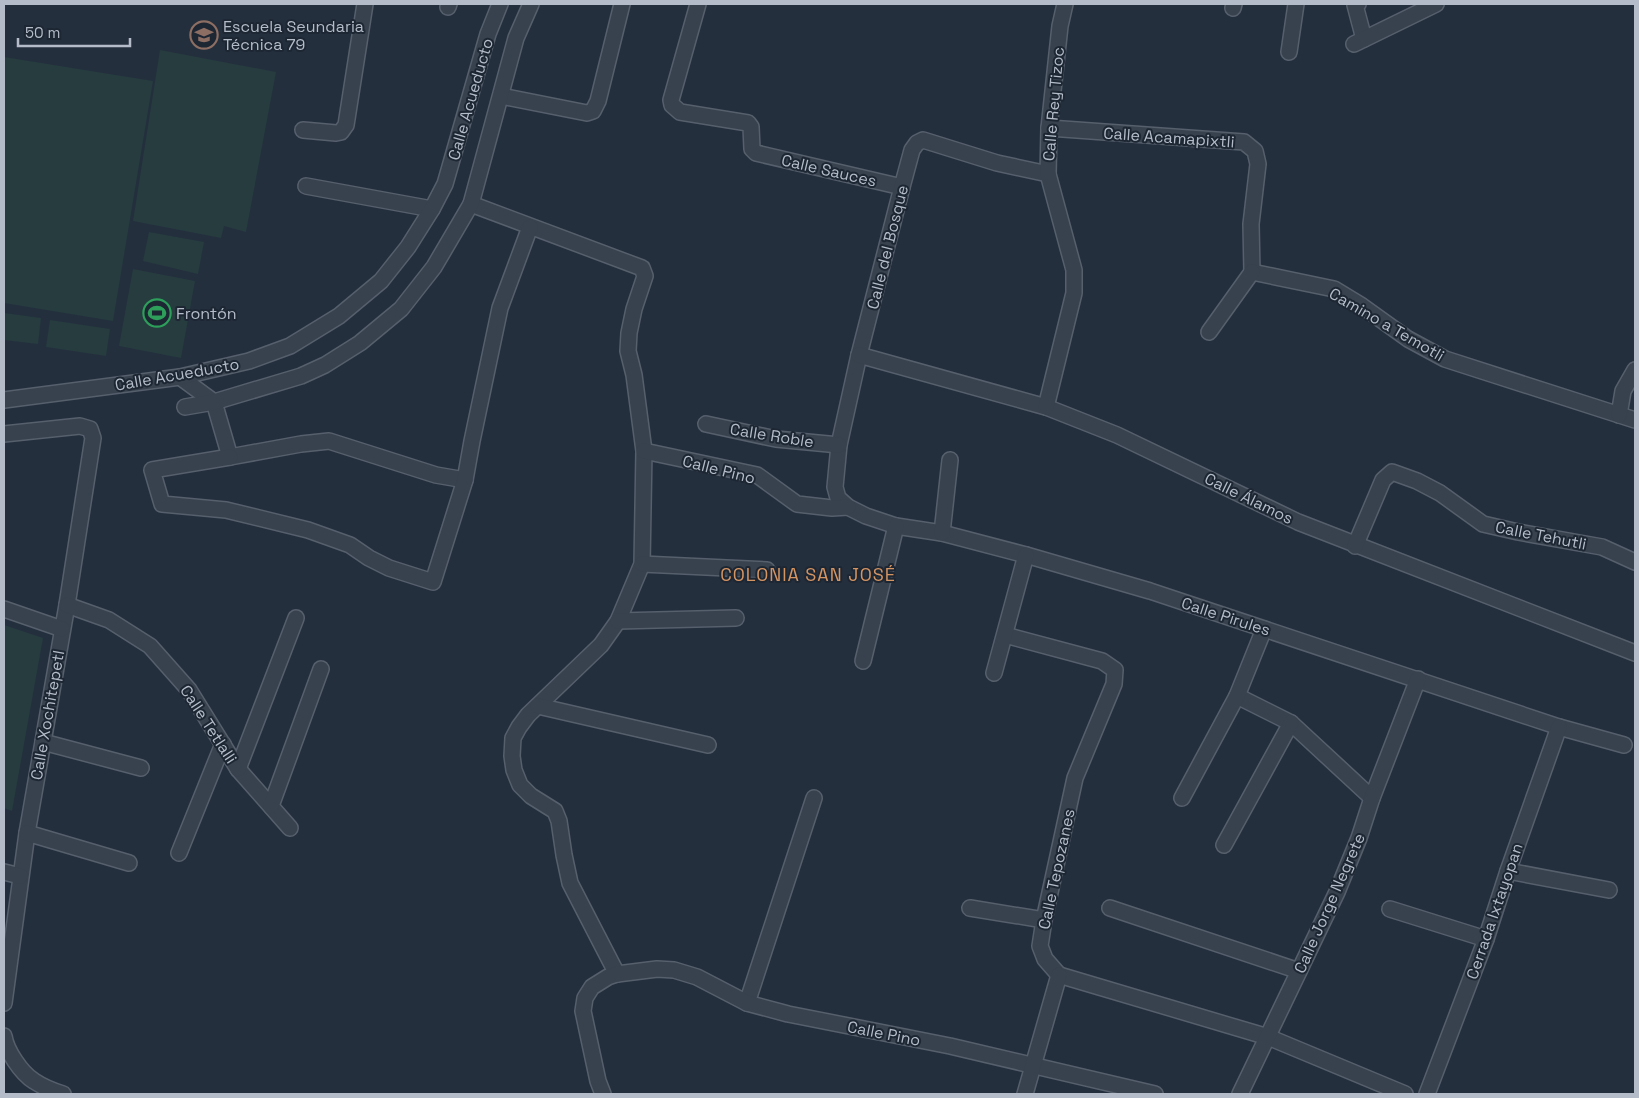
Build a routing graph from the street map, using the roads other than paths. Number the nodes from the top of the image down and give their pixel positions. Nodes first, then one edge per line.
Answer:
1 (365, 4) edge
2 (500, 4) edge
3 (531, 4) edge
4 (622, 4) edge
5 (698, 4) edge
6 (1065, 4) edge
7 (1296, 4) edge
8 (1358, 4) edge
9 (1436, 4) edge
10 (1289, 52) dead end
11 (501, 96) junction
12 (1049, 128) junction
13 (303, 130) dead end
14 (1048, 174) junction
15 (306, 186) dead end
16 (902, 187) junction
17 (471, 204) junction
18 (432, 209) junction
19 (530, 227) junction
20 (1252, 272) junction
21 (1209, 332) dead end
22 (859, 355) junction
23 (1635, 370) edge
24 (180, 377) junction
25 (4, 400) edge
26 (214, 402) junction
27 (185, 407) dead end
28 (1046, 408) junction
29 (1619, 415) junction
30 (1635, 420) edge
31 (706, 424) dead end
32 (4, 434) edge
33 (839, 445) junction
34 (644, 451) junction
35 (230, 457) junction
36 (950, 460) dead end
37 (465, 480) junction
38 (848, 507) junction
39 (896, 526) junction
40 (942, 533) junction
41 (1355, 546) junction
42 (1026, 555) junction
43 (1635, 562) edge
44 (642, 564) junction
45 (767, 570) dead end
46 (67, 605) junction
47 (4, 609) edge
48 (296, 618) dead end
49 (736, 618) dead end
50 (618, 621) junction
51 (62, 629) junction
52 (1264, 629) junction
53 (1005, 635) junction
54 (1635, 654) edge
55 (863, 661) dead end
56 (321, 669) dead end
57 (994, 673) dead end
58 (1418, 679) junction
59 (1237, 696) junction
60 (538, 706) junction
61 (1291, 723) junction
62 (1559, 727) junction
63 (43, 742) junction
64 (223, 744) junction
65 (708, 745) dead end
66 (1624, 745) dead end
67 (141, 768) dead end
68 (238, 769) junction
69 (814, 798) dead end
70 (1182, 798) dead end
71 (1372, 798) junction
72 (271, 806) junction
73 (290, 828) dead end
74 (27, 833) junction
75 (1224, 845) dead end
76 (179, 853) dead end
77 (129, 863) dead end
78 (1508, 871) junction
79 (4, 872) edge
80 (20, 876) junction
81 (1609, 890) dead end
82 (970, 908) dead end
83 (1110, 908) dead end
84 (1390, 909) dead end
85 (1044, 920) junction
86 (1486, 939) junction
87 (1299, 971) junction
88 (617, 974) junction
89 (1059, 975) junction
90 (4, 1003) edge
91 (747, 1003) junction
92 (4, 1036) edge
93 (1268, 1037) junction
94 (1033, 1065) junction
95 (47, 1091) edge
96 (63, 1094) edge
97 (603, 1094) edge
98 (1025, 1094) edge
99 (1155, 1094) edge
100 (1240, 1094) edge
101 (1405, 1094) edge
102 (1427, 1094) edge

1 - 13 street
2 - 18 street, Calle Acueducto
3 - 11 street, Calle Acueducto
4 - 11 street
5 - 16 street, Calle Sauces
6 - 12 street, Calle Rey Tizoc
7 - 10 street
8 - 9 street
11 - 17 street, Calle Acueducto
12 - 14 street, Calle Rey Tizoc
12 - 20 street, Calle Acamapixtli
14 - 16 street, Calle del Bosque
14 - 28 street, Calle Rey Tizoc
15 - 18 street
16 - 22 street, Calle del Bosque
17 - 19 street
17 - 26 street, Calle Acueducto
18 - 24 street, Calle Acueducto
19 - 34 street
19 - 37 street
20 - 21 street
20 - 29 street, Camino a Temotli
22 - 28 street, Calle Álamos
22 - 33 street, Calle del Bosque
23 - 29 street
24 - 25 street, Calle Acueducto
24 - 26 street
26 - 27 street, Calle Acueducto
26 - 35 street
28 - 41 street, Calle Álamos
29 - 30 street, Camino a Temotli
31 - 33 street, Calle Roble
32 - 46 street, Calle Xochitepetl
33 - 38 street, Calle del Bosque
34 - 38 street, Calle Pino
34 - 44 street
35 - 37 street
35 - 37 street
36 - 40 street
38 - 39 street, Calle Pirules
39 - 40 street, Calle Pirules
39 - 55 street
40 - 42 street, Calle Pirules
41 - 43 street, Calle Tehutli
41 - 54 street, Calle Álamos
42 - 52 street, Calle Pirules
42 - 53 street
44 - 45 street
44 - 50 street
46 - 51 street, Calle Xochitepetl
46 - 64 street, Calle Tetlalli
47 - 51 street
48 - 68 street
49 - 50 street
50 - 60 street
51 - 63 street, Calle Xochitepetl
52 - 58 street, Calle Pirules
52 - 59 street
53 - 57 street
53 - 85 street, Calle Tepozanes
56 - 72 street
58 - 62 street, Calle Pirules
58 - 71 street, Calle Jorge Negrete
59 - 61 street
59 - 70 street
60 - 65 street
60 - 88 street
61 - 71 street
61 - 75 street
62 - 66 street, Calle Pirules
62 - 78 street, Cerrada Ixtayopan
63 - 67 street
63 - 74 street, Calle Xochitepetl
64 - 68 street, Calle Tetlalli
64 - 76 street
68 - 72 street, Calle Tetlalli
69 - 91 street
71 - 87 street, Calle Jorge Negrete
72 - 73 street, Calle Tetlalli
74 - 77 street
74 - 80 street, Calle Xochitepetl
78 - 81 street
78 - 86 street, Cerrada Ixtayopan
79 - 80 street
80 - 90 street, Calle Xochitepetl
82 - 85 street
83 - 87 street
84 - 86 street
85 - 89 street, Calle Tepozanes
86 - 102 street, Cerrada Ixtayopan
87 - 93 street, Calle Jorge Negrete
88 - 91 street, Calle Pino
88 - 97 street, Calle Pino
89 - 93 street
89 - 94 street
91 - 94 street, Calle Pino
92 - 95 street
93 - 100 street, Calle Jorge Negrete
93 - 101 street
94 - 98 street
94 - 99 street, Calle Pino
95 - 96 street

